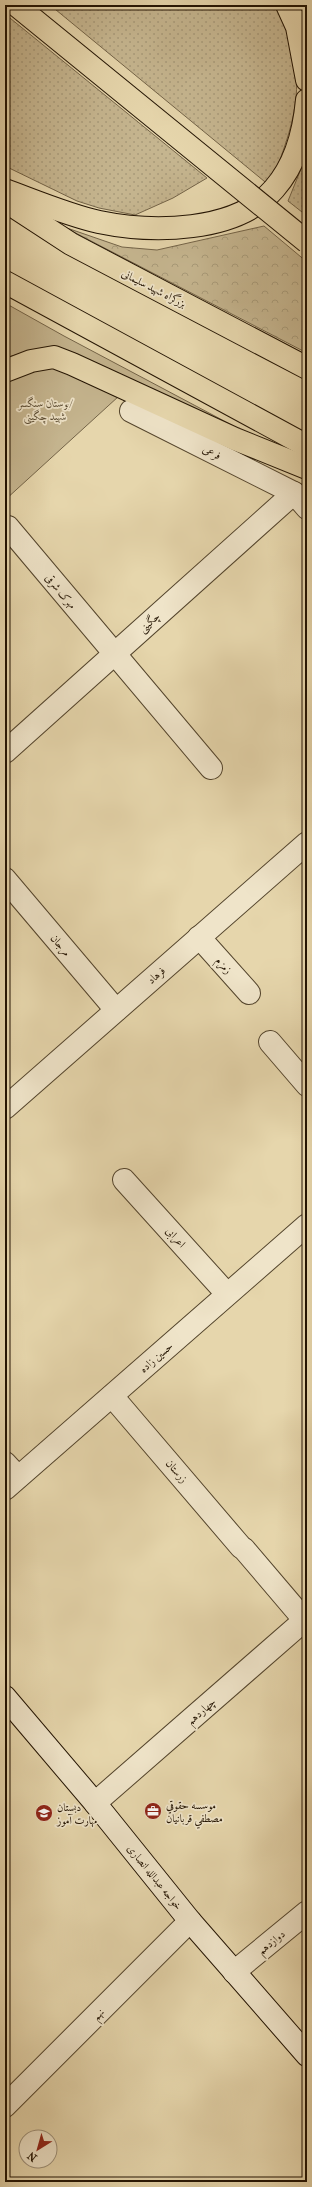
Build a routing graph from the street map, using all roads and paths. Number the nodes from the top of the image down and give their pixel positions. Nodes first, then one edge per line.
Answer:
1 (16, 5) edge
2 (287, 5) edge
3 (307, 80) edge
4 (307, 100) edge
5 (5, 190) edge
6 (5, 201) edge
7 (307, 242) edge
8 (5, 282) edge
9 (307, 368) edge
10 (5, 371) edge
11 (131, 411) dead end
12 (307, 446) edge
13 (307, 468) edge
14 (300, 500) edge
15 (8, 527) dead end
16 (114, 654) junction
17 (5, 752) edge
18 (211, 768) dead end
19 (307, 842) edge
20 (5, 879) edge
21 (199, 937) junction
22 (249, 993) dead end
23 (116, 1010) junction
24 (270, 1042) dead end
25 (307, 1085) edge
26 (5, 1108) edge
27 (124, 1180) dead end
28 (305, 1232) edge
29 (227, 1294) junction
30 (112, 1396) junction
31 (9, 1476) edge
32 (306, 1620) edge
33 (5, 1697) edge
34 (95, 1804) junction
35 (307, 1912) edge
36 (190, 1921) junction
37 (234, 1972) junction
38 (307, 2055) edge
39 (9, 2095) edge

1 - 7 highway, bridge
2 - 3 highway
4 - 5 highway
6 - 9 highway, بزرگراه شهید سلیمانی
8 - 12 highway
10 - 13 highway
11 - 14 street, فرعی
14 - 16 street, چگینی
15 - 16 street, مهرک شرقی
16 - 17 street, چگینی
16 - 18 street
19 - 21 street, فرهاد
20 - 23 street, مرجان
21 - 22 street, زمزم
21 - 23 street, فرهاد
23 - 26 street, فرهاد
24 - 25 street
27 - 29 street, اعرابی
28 - 29 street, حسین زاده
29 - 30 street, حسین زاده
30 - 31 street, حسین زاده
30 - 32 street, زرستان
32 - 34 street, چهاردهم
33 - 34 street, خواجه عبدالله انصاری
34 - 36 street, خواجه عبدالله انصاری
35 - 37 street, دوازدهم
36 - 37 street, خواجه عبدالله انصاری
36 - 39 street, نهم
37 - 38 street, خواجه عبدالله انصاری

